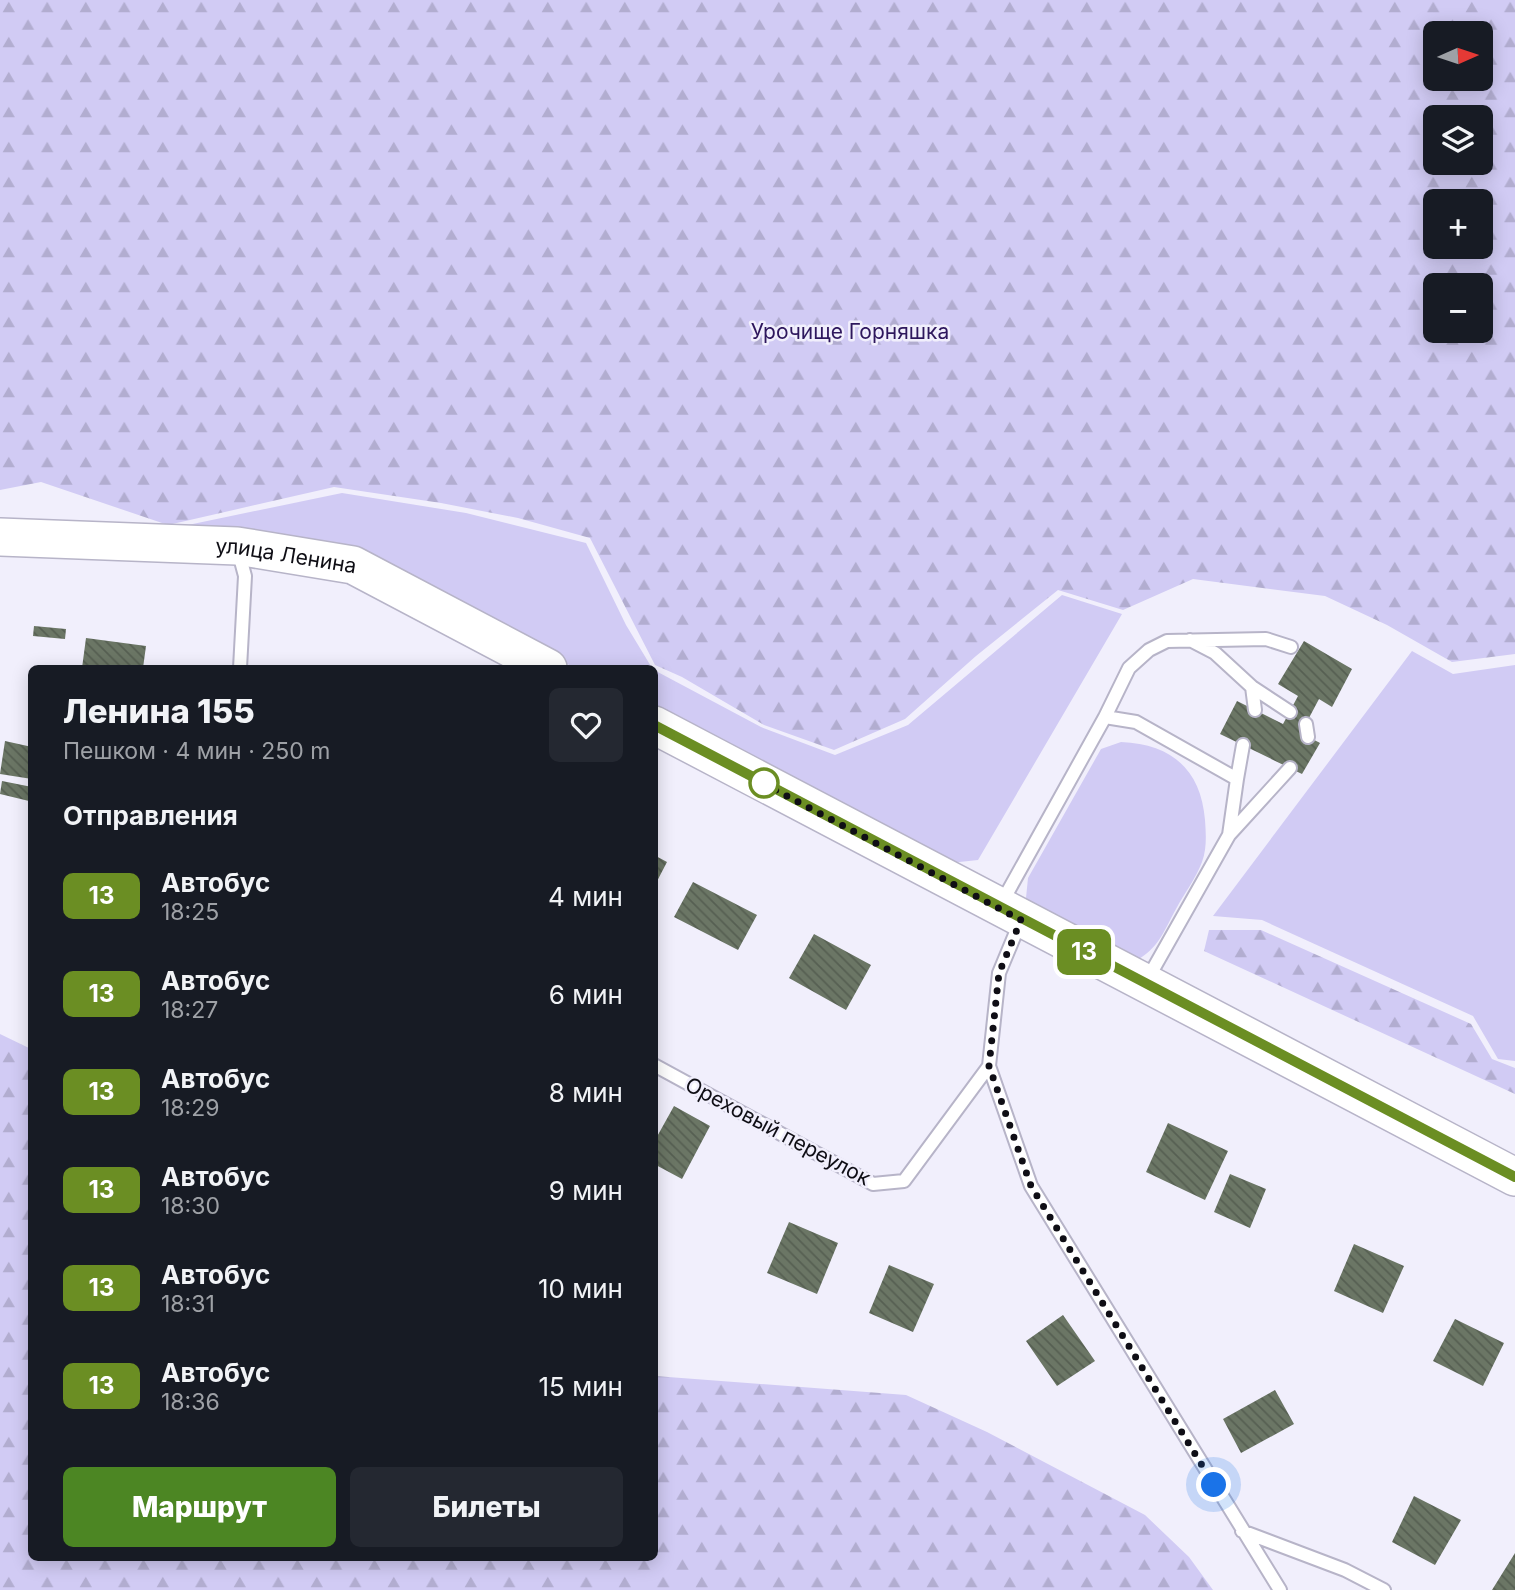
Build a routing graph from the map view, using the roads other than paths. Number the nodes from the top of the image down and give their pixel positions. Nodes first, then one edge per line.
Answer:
1 (0, 537) edge
2 (237, 546) junction
3 (1190, 640) junction
4 (1291, 647) dead end
5 (240, 665) edge
6 (542, 665) edge
7 (1252, 687) junction
8 (1255, 710) dead end
9 (1290, 712) dead end
10 (1105, 717) junction
11 (658, 727) edge
12 (1244, 745) dead end
13 (1290, 768) dead end
14 (1237, 779) junction
15 (1229, 835) junction
16 (1010, 914) junction
17 (1145, 983) junction
18 (989, 1066) junction
19 (658, 1067) edge
20 (1515, 1177) edge
21 (1242, 1531) junction
22 (1280, 1590) edge
23 (1384, 1590) edge

1 - 2 main road, улица Ленина
2 - 5 lane
2 - 6 main road, улица Ленина
3 - 4 lane
3 - 7 lane
3 - 10 lane
7 - 8 lane
7 - 9 lane
10 - 14 lane
10 - 16 lane
11 - 16 main road
12 - 14 lane
13 - 15 lane
14 - 15 lane
15 - 17 lane
16 - 17 main road
16 - 18 lane
17 - 20 main road
18 - 19 lane, Ореховый переулок
18 - 21 lane
21 - 22 lane
21 - 23 lane

